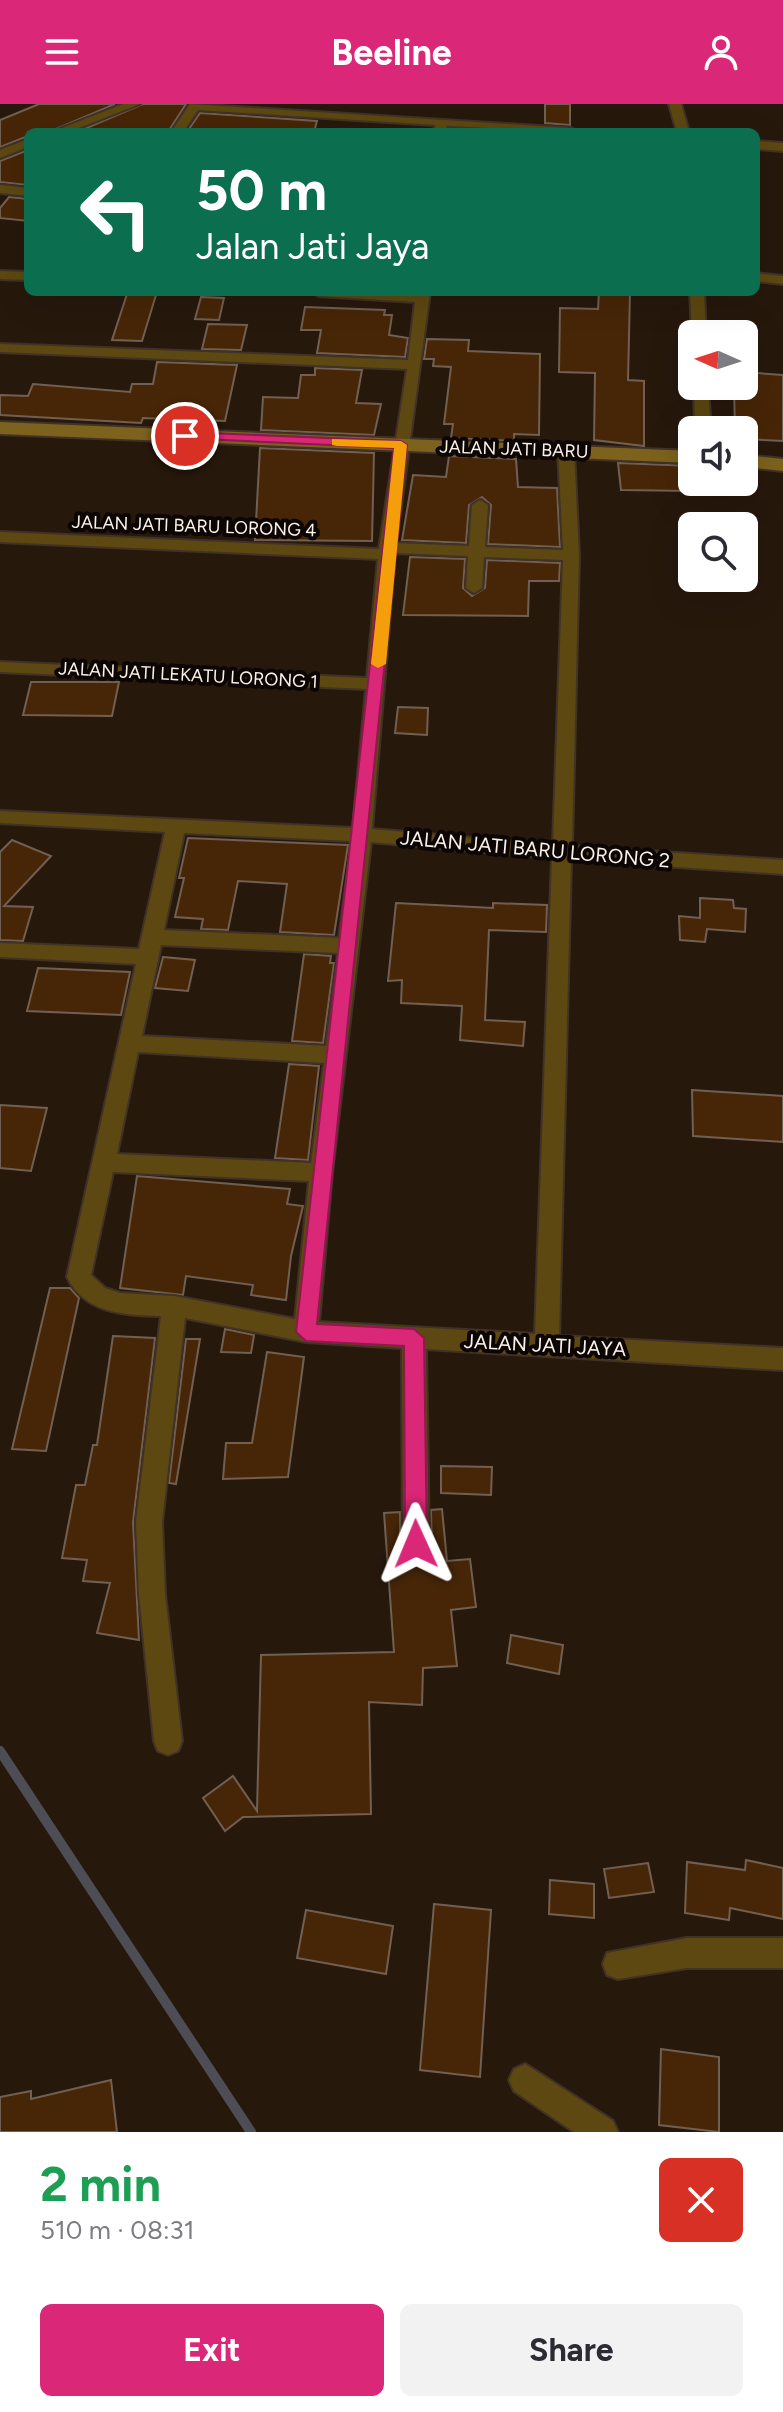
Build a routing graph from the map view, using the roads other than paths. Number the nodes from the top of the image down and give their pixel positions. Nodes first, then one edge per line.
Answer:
1 (134, 104) edge
2 (373, 104) edge
3 (675, 104) edge
4 (196, 105) edge
5 (370, 118) junction
6 (440, 127) edge
7 (69, 128) edge
8 (180, 128) edge
9 (466, 128) edge
10 (682, 128) edge
11 (24, 145) edge
12 (760, 145) edge
13 (783, 147) edge
14 (0, 154) edge
15 (0, 189) edge
16 (24, 192) edge
17 (0, 275) edge
18 (24, 276) edge
19 (760, 277) edge
20 (783, 280) edge
21 (422, 296) edge
22 (697, 296) edge
23 (698, 320) edge
24 (0, 348) edge
25 (415, 365) junction
26 (0, 428) edge
27 (401, 445) junction
28 (566, 451) junction
29 (678, 456) edge
30 (758, 462) edge
31 (783, 465) edge
32 (480, 505) dead end
33 (0, 537) edge
34 (387, 551) junction
35 (477, 552) junction
36 (571, 555) junction
37 (474, 588) dead end
38 (0, 667) edge
39 (377, 684) junction
40 (0, 817) edge
41 (176, 826) junction
42 (362, 835) junction
43 (563, 852) junction
44 (783, 867) edge
45 (346, 946) junction
46 (150, 947) junction
47 (0, 950) edge
48 (129, 1043) junction
49 (335, 1055) junction
50 (103, 1162) junction
51 (321, 1173) junction
52 (174, 1306) junction
53 (306, 1332) junction
54 (414, 1338) junction
55 (547, 1345) junction
56 (783, 1359) edge
57 (416, 1544) dead end
58 (168, 1741) dead end
59 (783, 1953) edge
60 (618, 1964) dead end
61 (525, 2080) dead end
62 (602, 2132) edge

1 - 7 street
2 - 5 street
3 - 10 street
4 - 5 street
4 - 8 street
5 - 6 street
6 - 9 street
11 - 14 street
12 - 13 street
15 - 16 street
17 - 18 street
19 - 20 street
21 - 25 street
22 - 23 street
24 - 25 street
25 - 27 street
26 - 27 street, JALAN JATI BARU
27 - 28 street, JALAN JATI BARU
27 - 34 street
28 - 29 street, JALAN JATI BARU
28 - 36 street
30 - 31 street
32 - 35 street
33 - 34 street, JALAN JATI BARU LORONG 4
34 - 35 street, JALAN JATI BARU LORONG 4
34 - 39 street
35 - 36 street, JALAN JATI BARU LORONG 4
35 - 37 street
36 - 43 street
38 - 39 street, JALAN JATI LEKATU LORONG 1
39 - 42 street
40 - 41 street, JALAN JATI BARU LORONG 2
41 - 42 street, JALAN JATI BARU LORONG 2
41 - 46 street
42 - 43 street, JALAN JATI BARU LORONG 2
42 - 45 street
43 - 44 street, JALAN JATI BARU LORONG 2
43 - 55 street
45 - 46 street
45 - 49 street
46 - 47 street
46 - 48 street
48 - 49 street
48 - 50 street
49 - 51 street
50 - 51 street
50 - 52 street, JALAN JATI JAYA
51 - 53 street
52 - 53 street, JALAN JATI JAYA
52 - 58 street
53 - 54 street, JALAN JATI JAYA
54 - 55 street, JALAN JATI JAYA
54 - 57 street
55 - 56 street, JALAN JATI JAYA
59 - 60 street
61 - 62 street

